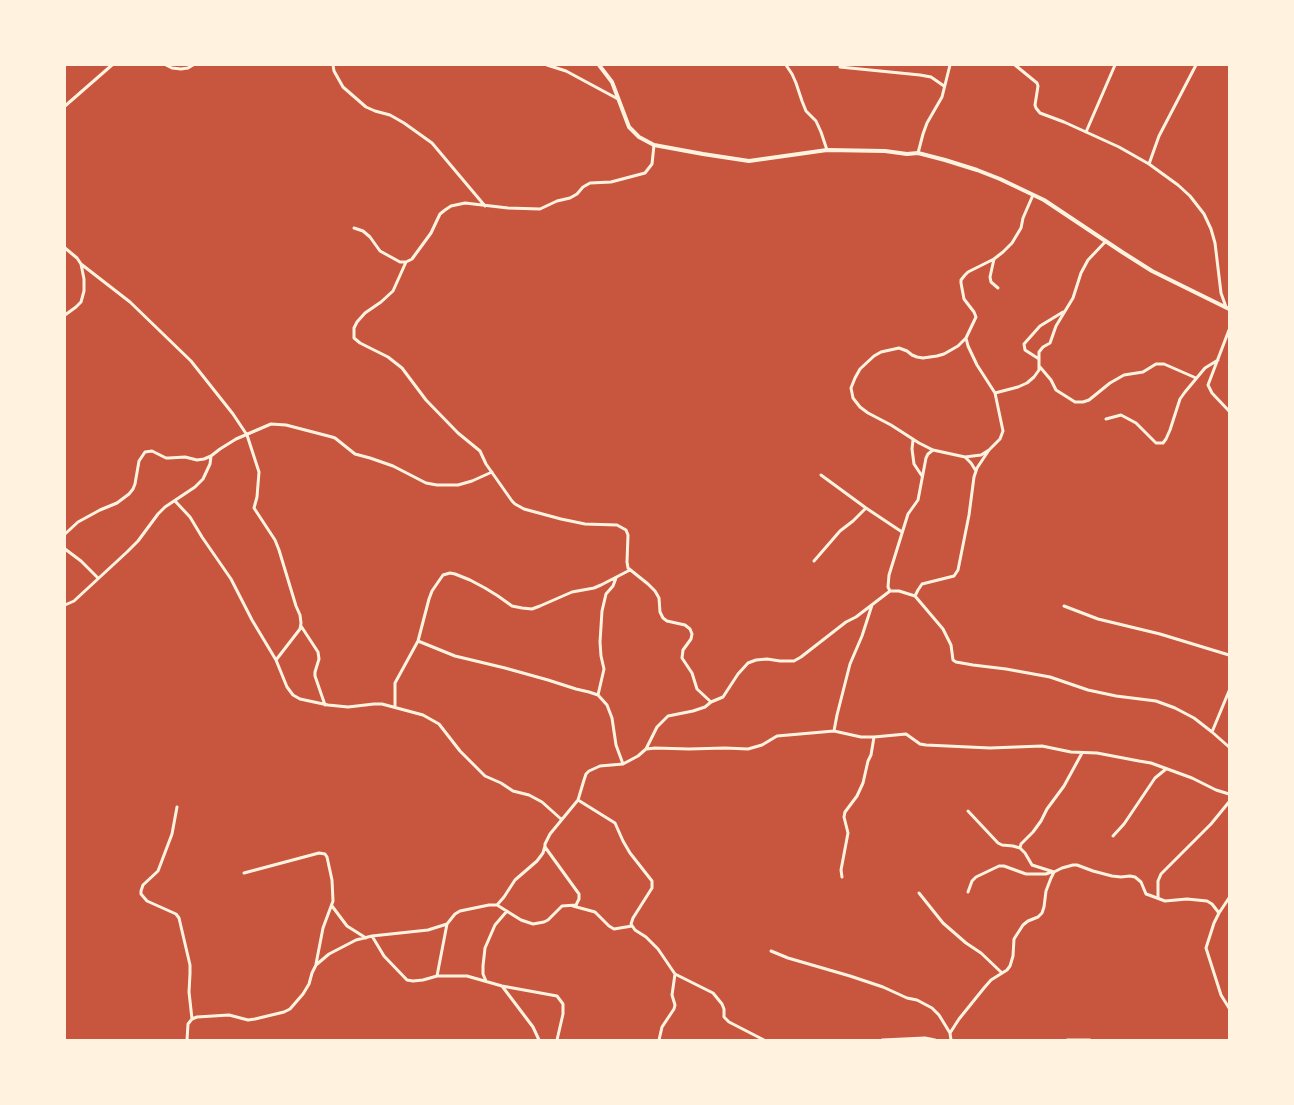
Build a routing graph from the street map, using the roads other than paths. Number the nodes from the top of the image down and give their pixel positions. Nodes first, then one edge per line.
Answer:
1 (112, 65) edge
2 (166, 65) edge
3 (193, 65) edge
4 (333, 65) edge
5 (547, 65) edge
6 (599, 65) edge
7 (786, 65) edge
8 (950, 65) edge
9 (1015, 65) edge
10 (1114, 65) edge
11 (1196, 65) edge
12 (840, 68) dead end
13 (944, 86) junction
14 (619, 99) junction
15 (65, 106) edge
16 (1086, 132) junction
17 (654, 145) junction
18 (827, 150) junction
19 (918, 153) junction
20 (1149, 164) junction
21 (1033, 195) junction
22 (486, 207) junction
23 (354, 228) dead end
24 (1106, 241) junction
25 (66, 250) edge
26 (994, 259) junction
27 (406, 262) junction
28 (81, 264) junction
29 (998, 288) dead end
30 (1228, 308) edge
31 (1065, 311) junction
32 (65, 315) edge
33 (1229, 330) edge
34 (966, 338) junction
35 (1039, 360) junction
36 (1218, 360) junction
37 (1039, 366) junction
38 (1196, 378) junction
39 (995, 393) junction
40 (1229, 411) edge
41 (1106, 419) dead end
42 (247, 435) junction
43 (913, 440) junction
44 (933, 450) junction
45 (989, 450) junction
46 (211, 456) junction
47 (965, 457) junction
48 (976, 471) junction
49 (492, 472) junction
50 (821, 475) dead end
51 (922, 476) junction
52 (175, 501) junction
53 (866, 508) junction
54 (902, 532) junction
55 (65, 534) edge
56 (65, 548) edge
57 (814, 561) dead end
58 (630, 570) junction
59 (98, 578) junction
60 (616, 578) junction
61 (890, 591) junction
62 (915, 596) junction
63 (65, 605) edge
64 (872, 605) junction
65 (1064, 606) dead end
66 (301, 625) junction
67 (418, 641) junction
68 (1229, 655) edge
69 (276, 660) junction
70 (1229, 691) edge
71 (598, 695) junction
72 (711, 702) junction
73 (325, 705) junction
74 (395, 707) junction
75 (834, 731) junction
76 (1212, 732) junction
77 (874, 737) junction
78 (1229, 747) edge
79 (646, 749) junction
80 (1082, 753) junction
81 (623, 764) junction
82 (1166, 769) junction
83 (1229, 794) edge
84 (578, 800) junction
85 (1229, 802) edge
86 (177, 807) dead end
87 (968, 811) dead end
88 (561, 820) junction
89 (1113, 836) dead end
90 (545, 845) junction
91 (1020, 848) junction
92 (244, 872) dead end
93 (1053, 872) junction
94 (842, 877) dead end
95 (968, 892) dead end
96 (919, 893) dead end
97 (1158, 898) junction
98 (1229, 898) edge
99 (332, 905) junction
100 (497, 905) junction
101 (572, 906) junction
102 (507, 912) junction
103 (1219, 913) junction
104 (447, 924) junction
105 (632, 926) junction
106 (372, 936) junction
107 (366, 938) junction
108 (771, 951) dead end
109 (316, 965) junction
110 (1002, 972) junction
111 (675, 974) junction
112 (437, 976) junction
113 (486, 982) junction
114 (502, 986) junction
115 (1229, 1008) edge
116 (192, 1019) junction
117 (950, 1033) junction
118 (187, 1040) edge
119 (539, 1040) edge
120 (557, 1040) edge
121 (659, 1040) edge
122 (764, 1040) edge
123 (882, 1040) edge
124 (935, 1040) edge
125 (951, 1040) edge
126 (1067, 1040) edge
127 (1090, 1040) edge

1 - 15 street
2 - 3 street
4 - 22 street
5 - 14 street
6 - 14 street
7 - 18 street
8 - 13 street
9 - 16 street
10 - 16 street
11 - 20 street
12 - 13 street
13 - 19 street
14 - 17 street
16 - 20 street
17 - 18 street
17 - 22 street
18 - 19 street
19 - 21 street
20 - 30 street
21 - 24 street
21 - 26 street
22 - 27 street
23 - 27 street
24 - 30 street
24 - 31 street
25 - 28 street
26 - 29 street
26 - 34 street
27 - 49 street
28 - 32 street
28 - 42 street
31 - 35 street
31 - 35 street
33 - 36 street
34 - 39 street
34 - 43 street
35 - 37 street
36 - 38 street
36 - 40 street
37 - 38 street
37 - 39 street
38 - 41 street
39 - 45 street
42 - 46 street
42 - 49 street
42 - 66 street
43 - 44 street
43 - 51 street
44 - 47 street
44 - 51 street
45 - 47 street
45 - 48 street
46 - 52 street
46 - 55 street
47 - 48 street
48 - 62 street
49 - 58 street
50 - 53 street
51 - 54 street
52 - 59 street
52 - 69 street
53 - 54 street
53 - 57 street
54 - 61 street
56 - 59 street
58 - 60 street
58 - 72 street
59 - 63 street
60 - 67 street
60 - 71 street
61 - 62 street
61 - 64 street
62 - 76 street
64 - 72 street
64 - 75 street
65 - 68 street
66 - 69 street
66 - 73 street
67 - 71 street
67 - 74 street
69 - 73 street
70 - 76 street
71 - 81 street
72 - 79 street
73 - 74 street
74 - 88 street
75 - 77 street
75 - 79 street
76 - 78 street
77 - 80 street
77 - 94 street
79 - 81 street
80 - 82 street
80 - 91 street
81 - 84 street
82 - 83 street
82 - 89 street
84 - 88 street
84 - 105 street
85 - 97 street
86 - 116 street
87 - 91 street
88 - 90 street
90 - 100 street
90 - 101 street
91 - 93 street
92 - 99 street
93 - 95 street
93 - 97 street
93 - 110 street
96 - 110 street
97 - 103 street
98 - 103 street
99 - 107 street
99 - 109 street
100 - 102 street
100 - 104 street
101 - 102 street
101 - 105 street
102 - 113 street
103 - 115 street
104 - 106 street
104 - 112 street
105 - 111 street
106 - 107 street
106 - 112 street
107 - 109 street
108 - 117 street
109 - 116 street
110 - 117 street
111 - 121 street
111 - 122 street
112 - 113 street
113 - 114 street
114 - 119 street
114 - 120 street
116 - 118 street
117 - 125 street
123 - 124 street
126 - 127 street

